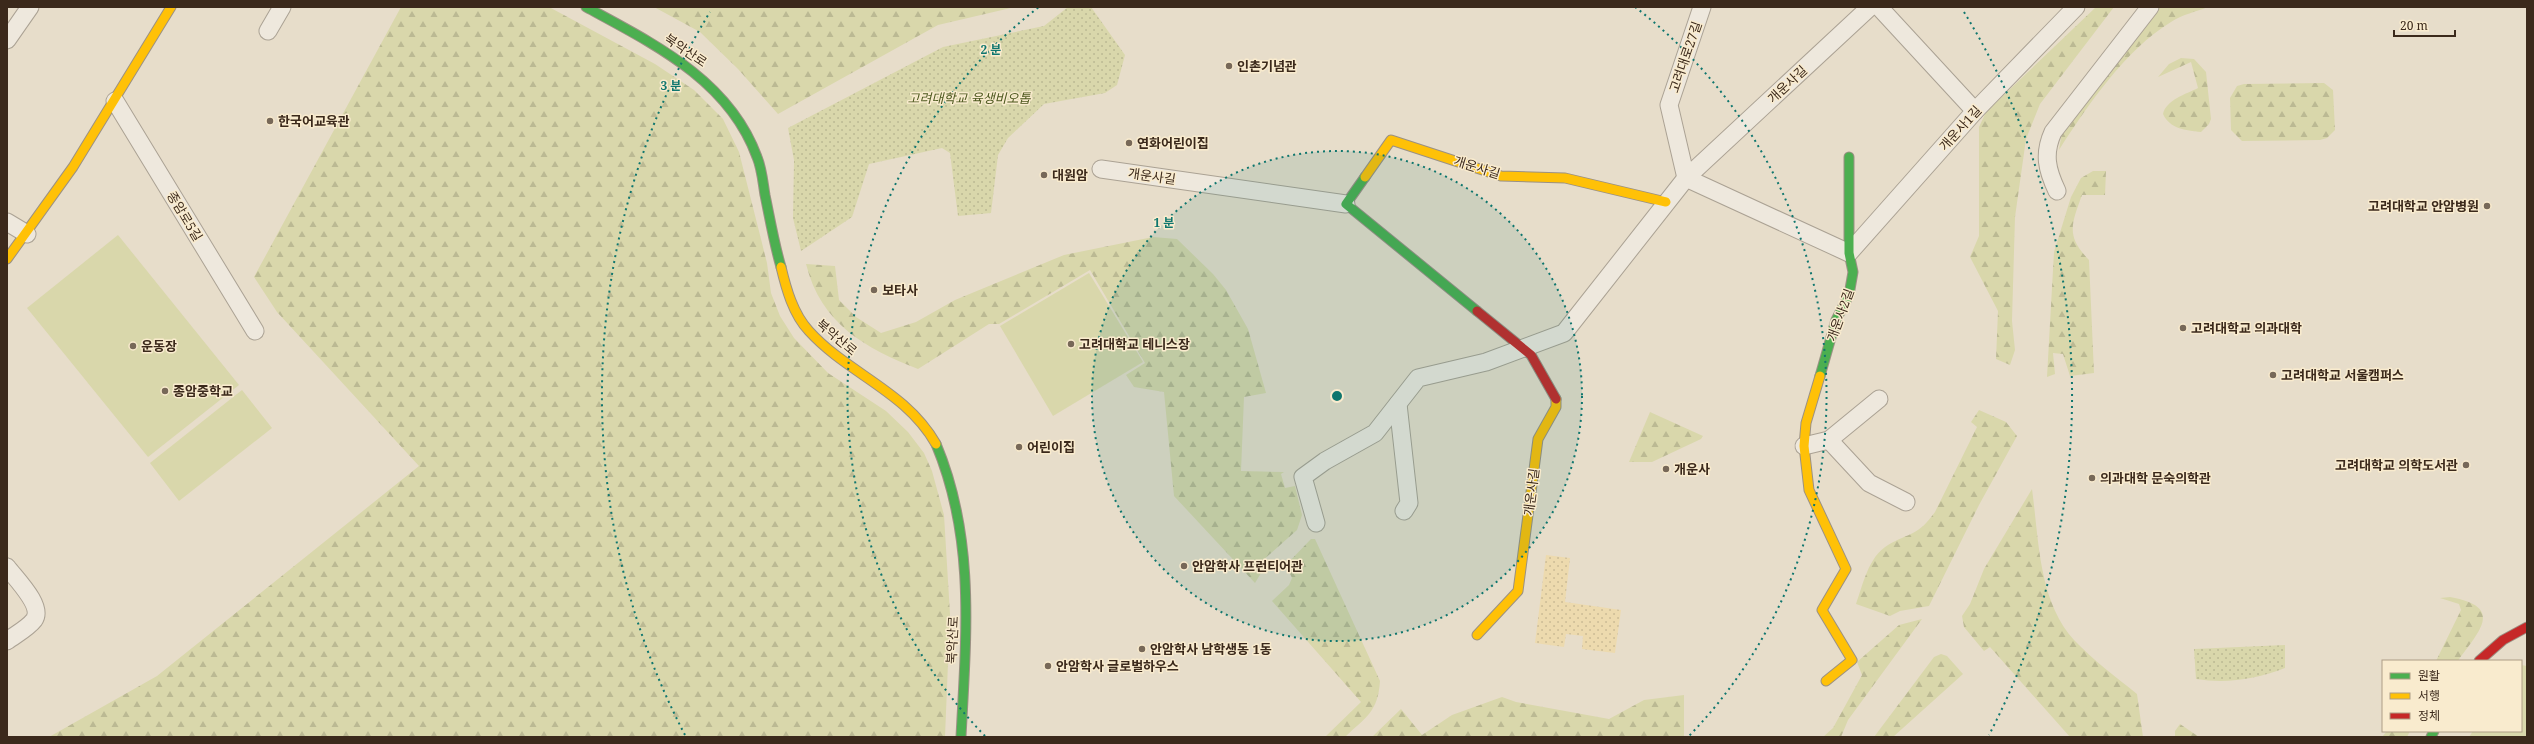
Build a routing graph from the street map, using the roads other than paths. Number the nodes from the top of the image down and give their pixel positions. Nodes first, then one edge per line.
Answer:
1 (30, 7) edge
2 (171, 7) edge
3 (282, 7) edge
4 (586, 7) edge
5 (1702, 7) edge
6 (1870, 7) edge
7 (1879, 7) edge
8 (2076, 7) edge
9 (2150, 7) edge
10 (268, 31) dead end
11 (7, 40) edge
12 (115, 101) junction
13 (1975, 111) junction
14 (1849, 157) dead end
15 (1101, 169) dead end
16 (1686, 178) junction
17 (2057, 191) dead end
18 (1666, 202) junction
19 (1346, 204) junction
20 (7, 222) edge
21 (26, 234) junction
22 (1849, 253) junction
23 (7, 259) edge
24 (255, 331) dead end
25 (1522, 348) junction
26 (1879, 399) dead end
27 (1398, 404) junction
28 (1829, 440) junction
29 (1804, 446) junction
30 (1906, 502) dead end
31 (1404, 511) dead end
32 (1316, 522) dead end
33 (7, 567) edge
34 (2527, 627) edge
35 (1477, 635) dead end
36 (7, 641) edge
37 (2480, 660) edge
38 (1826, 681) dead end
39 (961, 737) edge

1 - 11 street
2 - 12 street
3 - 10 street
4 - 39 street, 북악산로
5 - 16 street, 고려대로27길
6 - 16 street, 개운사길
7 - 13 street
8 - 13 street, 개운사1길
9 - 17 street
12 - 21 street
12 - 24 street, 종암로5길
13 - 22 street, 개운사1길
14 - 22 street, 개운사2길
15 - 19 street, 개운사길
16 - 18 street, 개운사길
16 - 22 street
18 - 19 street, 개운사길
18 - 25 street, 개운사길
19 - 25 street, 개운사길
20 - 21 street
21 - 23 street
22 - 29 street, 개운사2길
25 - 27 street
25 - 35 street, 개운사길
26 - 28 street
27 - 31 street
27 - 32 street
28 - 29 street
28 - 30 street
29 - 38 street, 개운사2길
33 - 36 street
34 - 37 street

